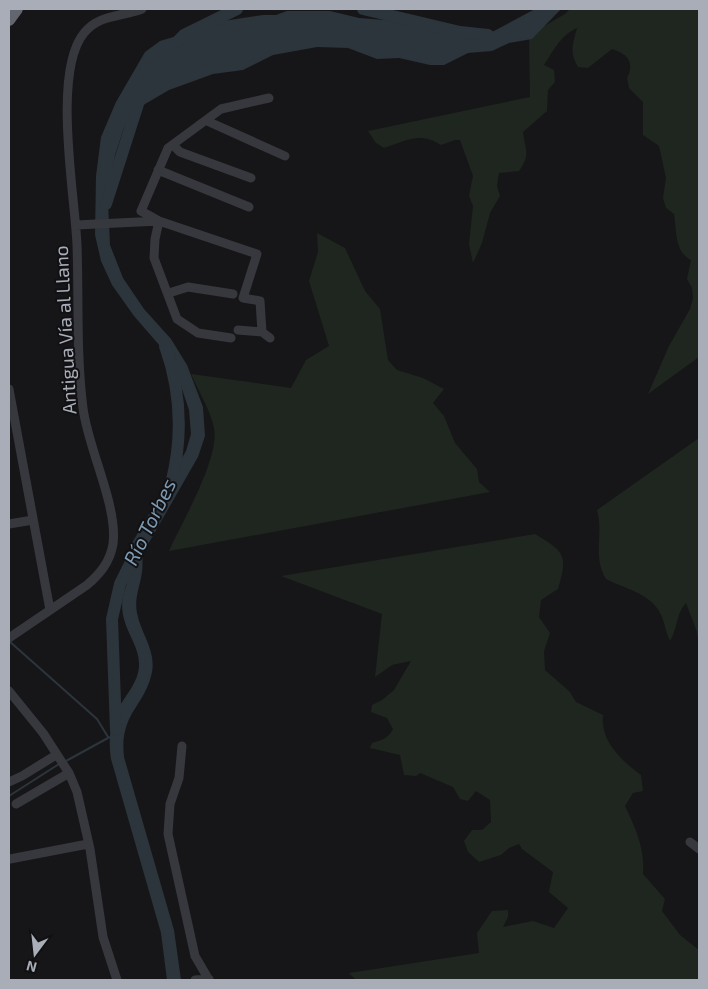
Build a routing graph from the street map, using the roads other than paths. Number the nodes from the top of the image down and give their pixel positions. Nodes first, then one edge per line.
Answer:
1 (17, 9) edge
2 (142, 9) edge
3 (9, 20) edge
4 (270, 98) dead end
5 (207, 121) junction
6 (173, 145) junction
7 (285, 156) dead end
8 (158, 170) junction
9 (251, 178) dead end
10 (249, 207) dead end
11 (159, 221) junction
12 (76, 225) junction
13 (169, 293) junction
14 (233, 294) dead end
15 (238, 330) dead end
16 (262, 332) junction
17 (231, 338) dead end
18 (270, 338) dead end
19 (9, 389) edge
20 (33, 520) junction
21 (9, 524) edge
22 (50, 610) junction
23 (9, 638) edge
24 (9, 691) edge
25 (182, 746) dead end
26 (56, 755) junction
27 (69, 773) junction
28 (9, 782) edge
29 (16, 804) dead end
30 (690, 842) dead end
31 (88, 844) junction
32 (699, 849) edge
33 (10, 859) edge
34 (209, 979) edge
35 (117, 980) edge
36 (195, 980) edge

1 - 3 highway
2 - 12 street, Antigua Vía al Llano
4 - 5 street
5 - 6 street
5 - 7 street
6 - 8 street
6 - 9 street
8 - 10 street
8 - 11 street
11 - 12 street
11 - 13 street
11 - 16 street
12 - 22 street, Antigua Vía al Llano
13 - 14 street
13 - 17 street
15 - 16 street
16 - 18 street
19 - 20 street
20 - 21 street
20 - 22 street
22 - 23 street, Antigua Vía al Llano
24 - 26 street
25 - 34 street
26 - 27 street
26 - 28 street
27 - 29 street
27 - 31 street
30 - 32 street
31 - 33 street
31 - 35 street
34 - 36 street

